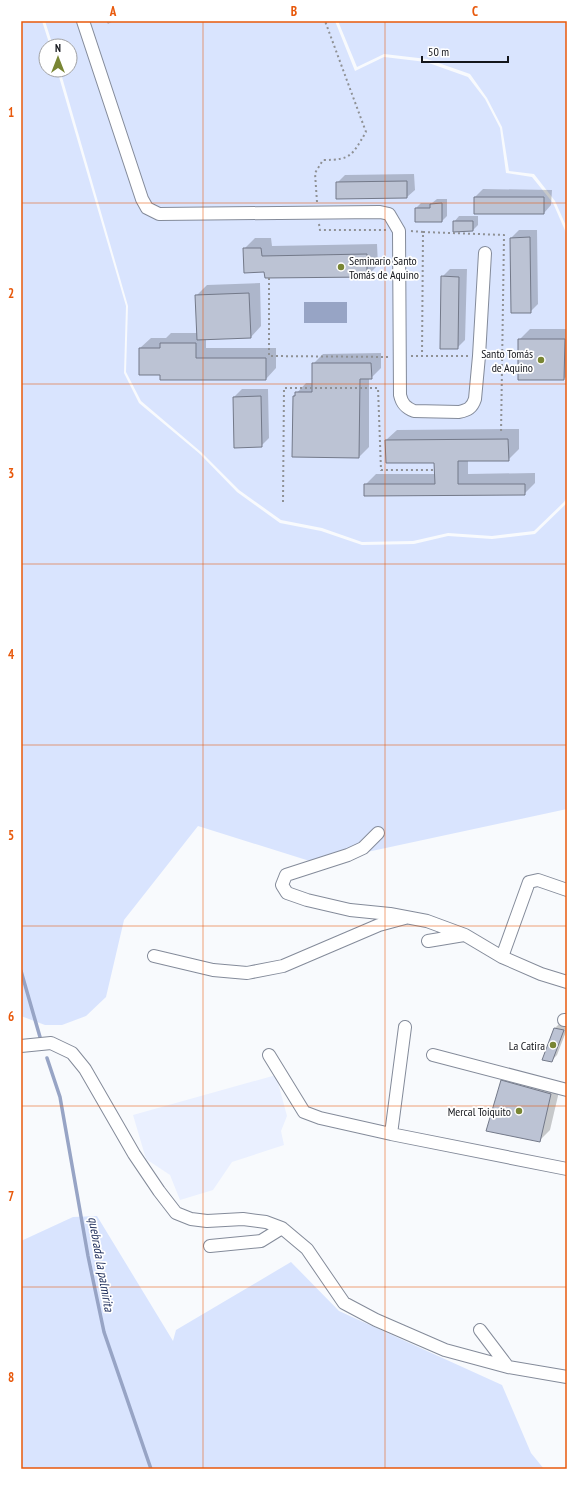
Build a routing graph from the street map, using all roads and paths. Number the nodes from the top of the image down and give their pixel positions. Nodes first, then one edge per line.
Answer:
1 (83, 21) edge
2 (325, 21) edge
3 (318, 213) junction
4 (399, 231) junction
5 (485, 253) dead end
6 (269, 278) dead end
7 (422, 356) junction
8 (479, 356) junction
9 (502, 356) dead end
10 (400, 357) junction
11 (434, 470) dead end
12 (283, 502) dead end
13 (378, 832) dead end
14 (567, 890) edge
15 (408, 917) junction
16 (465, 935) junction
17 (428, 941) dead end
18 (154, 956) dead end
19 (502, 957) junction
20 (567, 982) edge
21 (405, 1027) dead end
22 (21, 1046) edge
23 (269, 1055) dead end
24 (433, 1055) dead end
25 (567, 1090) edge
26 (391, 1134) junction
27 (567, 1169) edge
28 (282, 1228) junction
29 (210, 1246) dead end
30 (480, 1330) dead end
31 (508, 1366) junction
32 (566, 1374) edge

1 - 3 street
2 - 3 path
3 - 4 street
3 - 4 path
4 - 7 path
4 - 10 street
5 - 8 street
6 - 10 path
7 - 8 path
7 - 10 path
8 - 9 path
8 - 10 street
11 - 12 path
13 - 15 street
14 - 19 street
15 - 16 street
15 - 18 street
16 - 17 street
16 - 19 street
19 - 20 street
21 - 26 street
22 - 28 street
23 - 26 street
24 - 25 street
26 - 27 street
28 - 29 street
28 - 31 street
30 - 31 street
31 - 32 street

